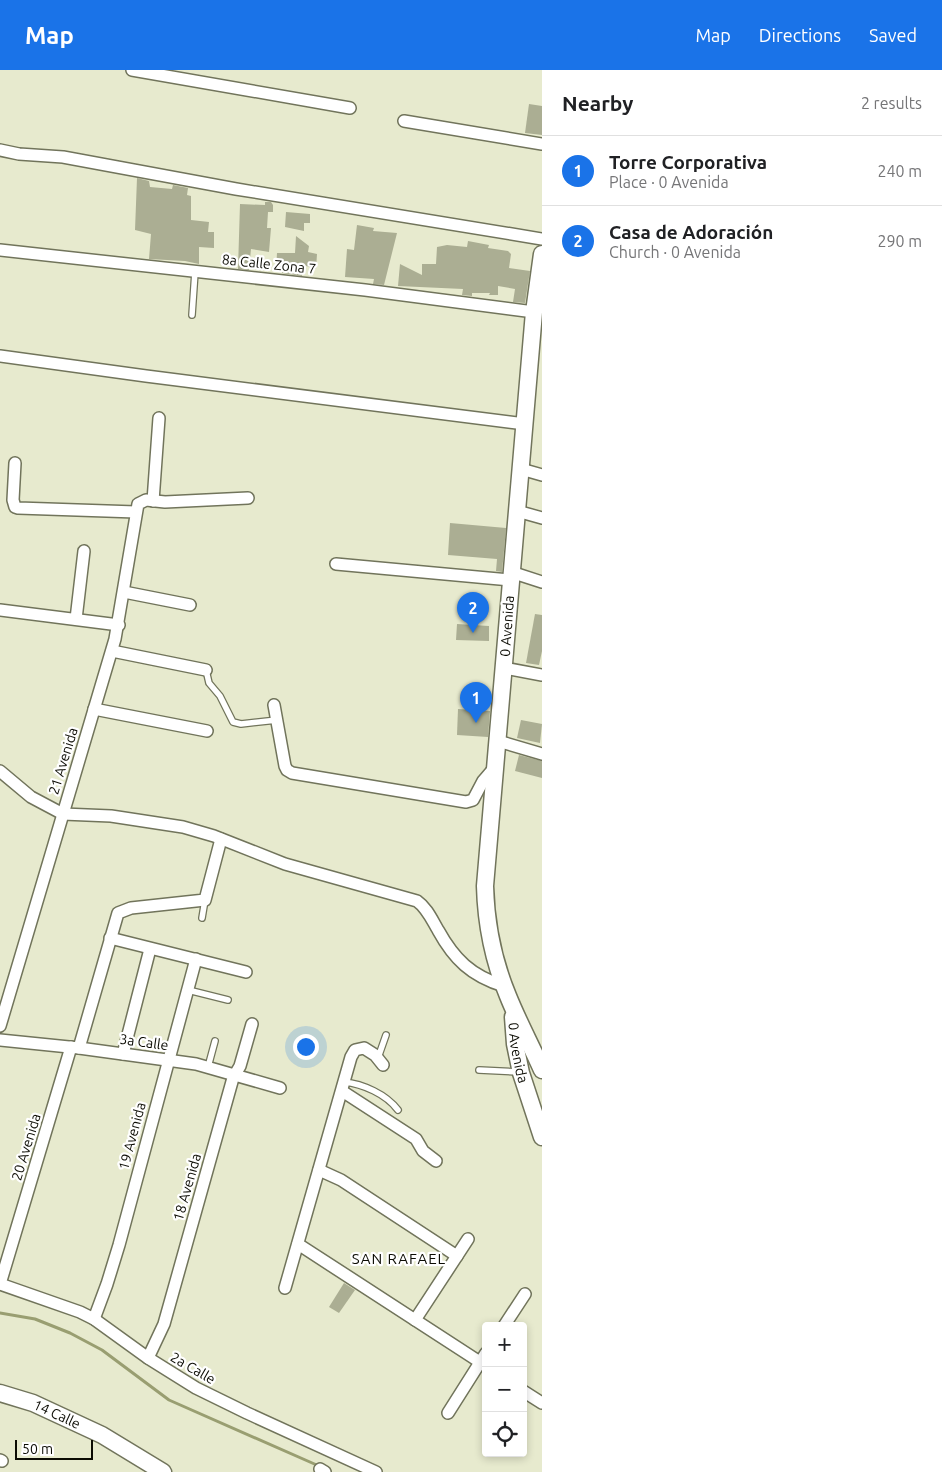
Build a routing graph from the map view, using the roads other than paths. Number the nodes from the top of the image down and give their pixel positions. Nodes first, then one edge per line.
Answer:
1 (132, 70) edge
2 (350, 108) dead end
3 (404, 121) dead end
4 (542, 144) edge
5 (0, 150) edge
6 (542, 239) edge
7 (0, 250) edge
8 (542, 254) edge
9 (195, 272) junction
10 (539, 292) edge
11 (534, 312) junction
12 (192, 315) dead end
13 (0, 356) edge
14 (159, 418) dead end
15 (525, 424) junction
16 (15, 463) dead end
17 (521, 469) junction
18 (542, 475) edge
19 (248, 498) dead end
20 (153, 501) junction
21 (138, 507) junction
22 (517, 512) junction
23 (542, 518) edge
24 (84, 551) dead end
25 (336, 564) dead end
26 (511, 576) junction
27 (542, 582) edge
28 (124, 592) junction
29 (190, 605) dead end
30 (0, 610) edge
31 (76, 619) junction
32 (119, 625) junction
33 (112, 651) junction
34 (504, 668) junction
35 (206, 670) joint
36 (542, 675) edge
37 (274, 705) dead end
38 (94, 709) junction
39 (277, 720) junction
40 (207, 731) dead end
41 (498, 741) junction
42 (542, 754) edge
43 (495, 766) junction
44 (0, 771) edge
45 (62, 814) junction
46 (221, 839) junction
47 (205, 900) junction
48 (202, 918) dead end
49 (110, 938) junction
50 (150, 949) junction
51 (196, 959) junction
52 (246, 972) dead end
53 (188, 990) junction
54 (506, 991) junction
55 (228, 1000) dead end
56 (252, 1024) dead end
57 (0, 1026) edge
58 (386, 1035) dead end
59 (0, 1040) edge
60 (215, 1041) dead end
61 (75, 1048) junction
62 (123, 1054) junction
63 (375, 1055) junction
64 (168, 1061) junction
65 (383, 1065) dead end
66 (208, 1067) junction
67 (479, 1070) dead end
68 (542, 1070) edge
69 (521, 1073) junction
70 (234, 1076) junction
71 (343, 1087) junction
72 (280, 1088) dead end
73 (398, 1110) dead end
74 (542, 1137) edge
75 (436, 1161) dead end
76 (319, 1170) junction
77 (468, 1240) dead end
78 (298, 1244) junction
79 (457, 1256) junction
80 (0, 1284) edge
81 (285, 1288) dead end
82 (525, 1294) dead end
83 (94, 1319) junction
84 (415, 1320) junction
85 (507, 1322) edge
86 (148, 1358) junction
87 (482, 1360) edge
88 (482, 1364) edge
89 (0, 1393) edge
90 (527, 1394) edge
91 (542, 1403) edge
92 (448, 1412) dead end
93 (163, 1472) edge
94 (376, 1472) edge

1 - 2 street
3 - 4 street
5 - 6 street
7 - 9 street, 8a Calle Zona 7
8 - 10 street, 0 Avenida
9 - 11 street, 8a Calle Zona 7
9 - 12 lane
10 - 11 street, 0 Avenida
11 - 15 street, 0 Avenida
13 - 15 street
14 - 20 street
15 - 17 street, 0 Avenida
16 - 21 street
17 - 18 street
17 - 22 street, 0 Avenida
19 - 20 street
20 - 21 street
21 - 28 street, 21 Avenida
22 - 23 street
22 - 26 street, 0 Avenida
24 - 31 street
25 - 26 street
26 - 27 street
26 - 34 street, 0 Avenida
28 - 29 street
28 - 32 street, 21 Avenida
30 - 31 street
31 - 32 street
32 - 33 street, 21 Avenida
33 - 35 street
33 - 38 street, 21 Avenida
34 - 36 street
34 - 41 street, 0 Avenida
35 - 39 lane
37 - 39 street
38 - 40 street
38 - 45 street, 21 Avenida
39 - 43 street
41 - 42 street
41 - 43 street, 0 Avenida
43 - 54 street, 0 Avenida
44 - 45 street
45 - 46 street
45 - 57 street, 21 Avenida
46 - 47 street
46 - 54 street
47 - 48 lane
47 - 49 street, 20 Avenida
49 - 50 street
49 - 61 street, 20 Avenida
50 - 51 street
50 - 62 street
51 - 52 street
51 - 53 street, 19 Avenida
53 - 55 lane
53 - 64 street, 19 Avenida
54 - 68 street, 0 Avenida
54 - 69 street, 0 Avenida
56 - 70 street, 18 Avenida
58 - 63 lane
59 - 61 street, 3a Calle
60 - 66 lane
61 - 62 street, 3a Calle
61 - 80 street, 20 Avenida
62 - 64 street, 3a Calle
63 - 65 street
63 - 71 street
64 - 66 street, 3a Calle
64 - 83 street, 19 Avenida
66 - 70 street, 3a Calle
67 - 69 lane
69 - 74 street, 0 Avenida
70 - 72 street, 3a Calle
70 - 86 street, 18 Avenida
71 - 73 lane
71 - 75 street
71 - 76 street
76 - 78 street
76 - 79 street
77 - 79 street
78 - 81 street
78 - 84 street
79 - 84 street
80 - 83 street, 2a Calle
82 - 85 street
83 - 86 street, 2a Calle
84 - 87 street
86 - 94 street, 2a Calle
88 - 92 street
89 - 93 street, 14 Calle
90 - 91 street

